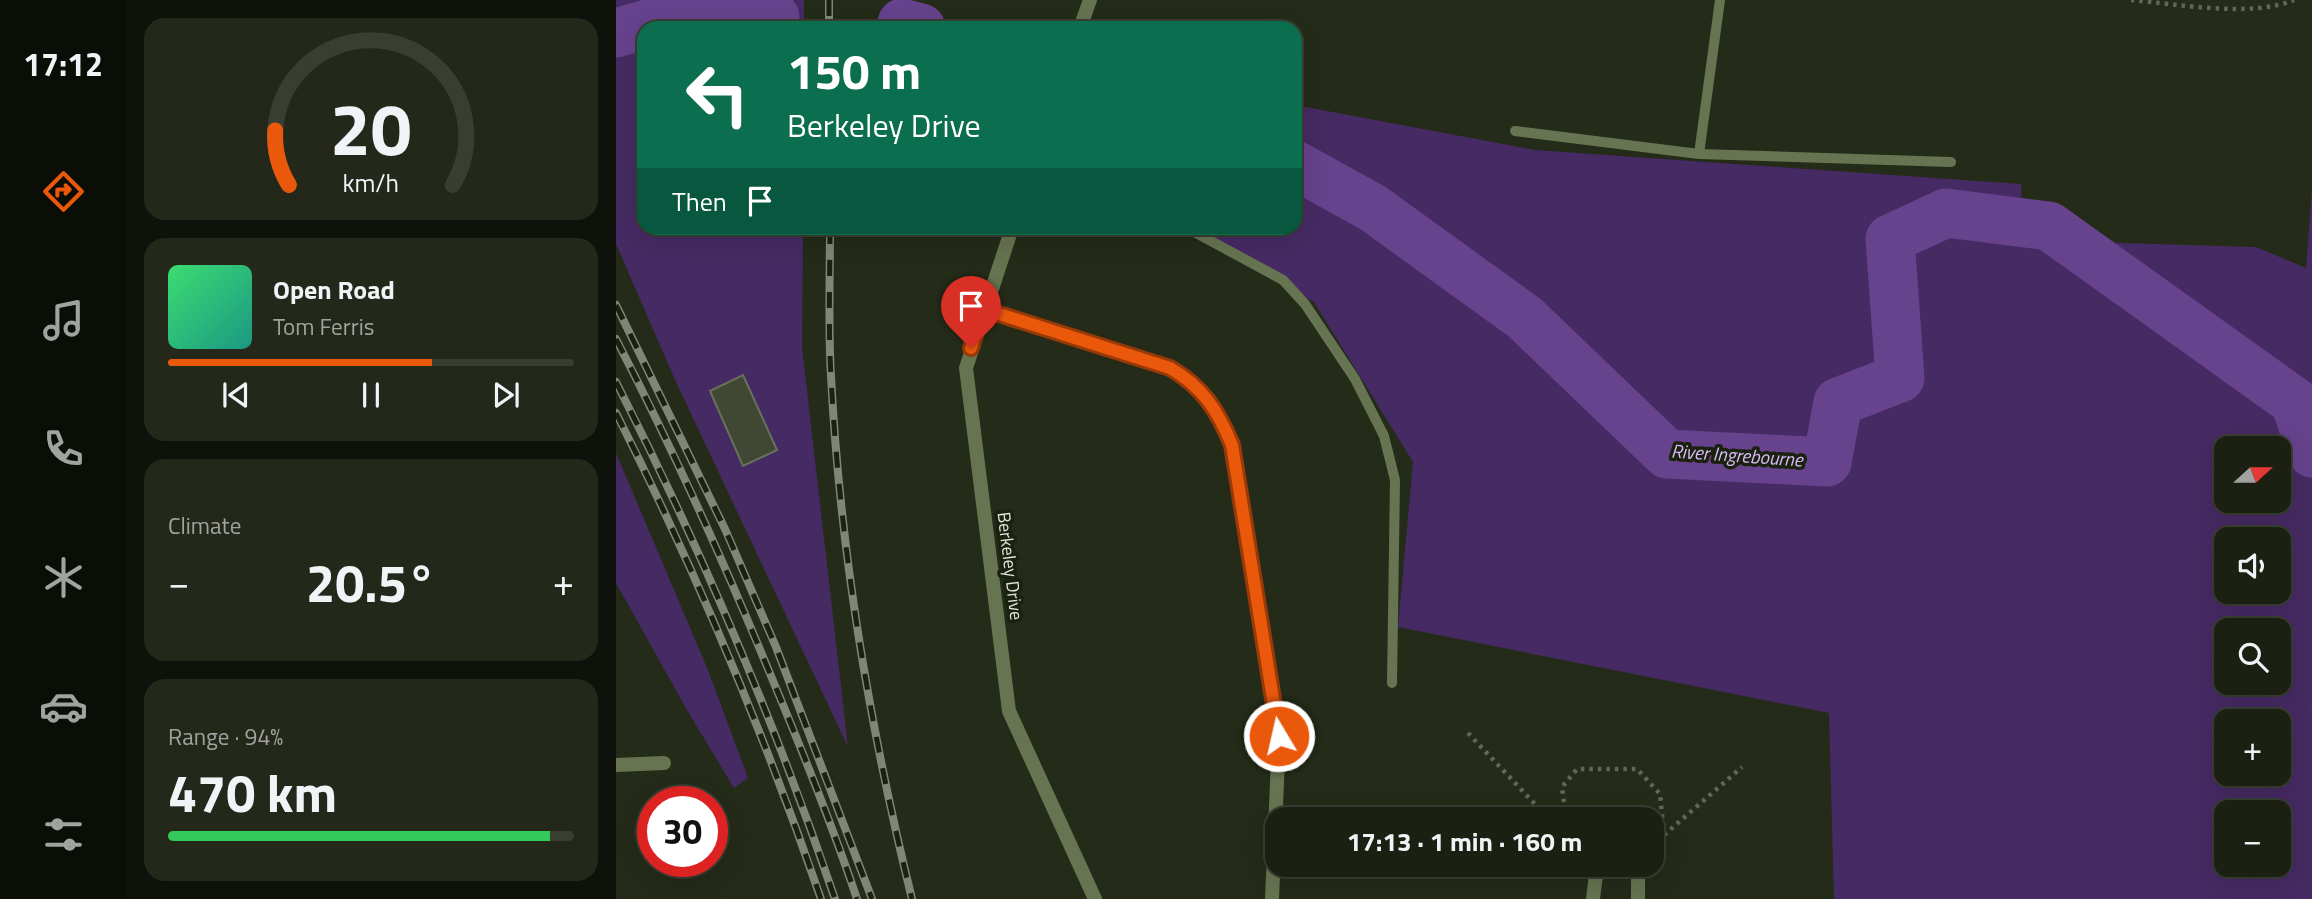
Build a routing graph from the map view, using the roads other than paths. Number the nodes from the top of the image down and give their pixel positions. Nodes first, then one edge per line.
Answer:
1 (1090, 0) edge
2 (1720, 0) edge
3 (1082, 21) edge
4 (1515, 131) dead end
5 (1699, 155) junction
6 (1951, 162) dead end
7 (1009, 235) edge
8 (1200, 235) edge
9 (983, 309) junction
10 (1392, 683) dead end
11 (664, 763) dead end
12 (616, 765) edge
13 (1596, 877) edge
14 (1638, 877) edge
15 (1095, 899) edge
16 (1272, 899) edge
17 (1593, 899) edge
18 (1638, 899) edge

1 - 3 street
2 - 5 lane
4 - 5 lane
5 - 6 lane
7 - 9 street, Berkeley Drive
8 - 10 lane
9 - 15 street, Berkeley Drive
9 - 16 street
11 - 12 street
13 - 17 street
14 - 18 street

